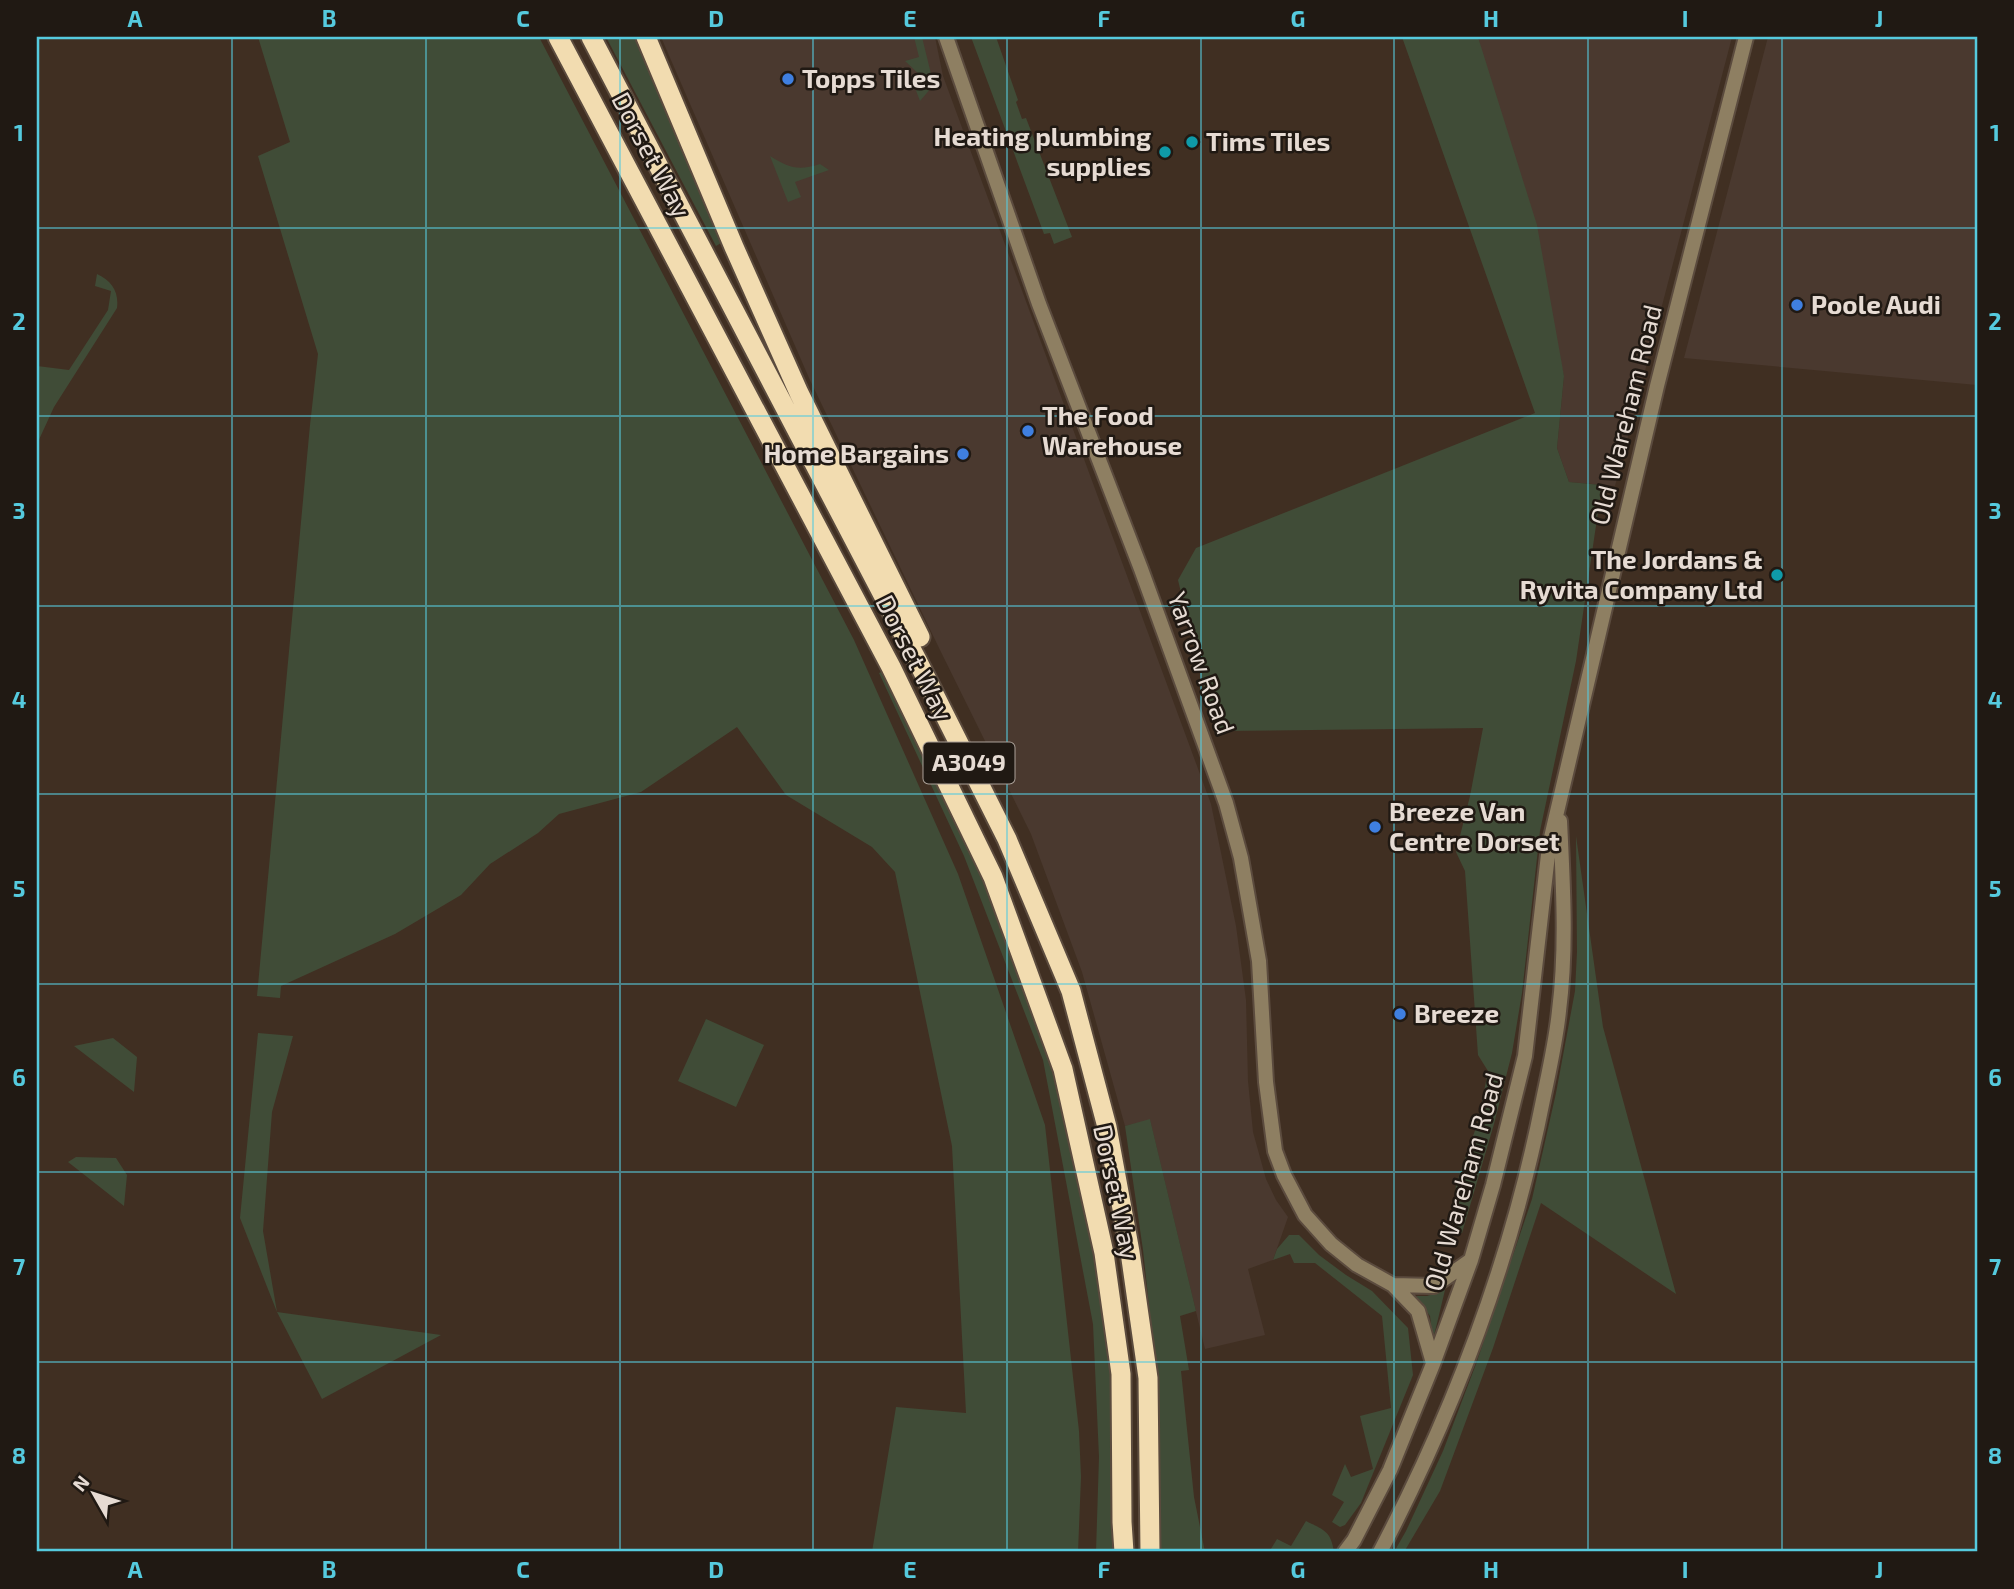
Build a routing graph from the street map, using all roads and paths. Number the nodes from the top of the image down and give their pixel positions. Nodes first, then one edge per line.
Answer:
1 (558, 37) edge
2 (591, 37) edge
3 (646, 37) edge
4 (946, 37) edge
5 (1746, 37) edge
6 (1559, 805) junction
7 (1019, 867) junction
8 (1471, 1260) junction
9 (1393, 1285) junction
10 (1433, 1364) junction
11 (1122, 1522) junction
12 (1118, 1552) edge
13 (1124, 1552) edge
14 (1150, 1552) edge
15 (1345, 1552) edge
16 (1380, 1552) edge

1 - 11 highway, Dorset Way / A3049
2 - 7 highway, Dorset Way / A3049
3 - 7 highway
4 - 9 street, Yarrow Road
5 - 6 street, Old Wareham Road
6 - 8 street, Old Wareham Road
6 - 16 street, Old Wareham Road
7 - 14 highway, Dorset Way / A3049
8 - 9 street, Yarrow Road
8 - 10 street, Old Wareham Road
9 - 10 street, Yarrow Road
10 - 15 street, Old Wareham Road
11 - 12 highway, A3049
11 - 13 highway, Dorset Way / A3049

